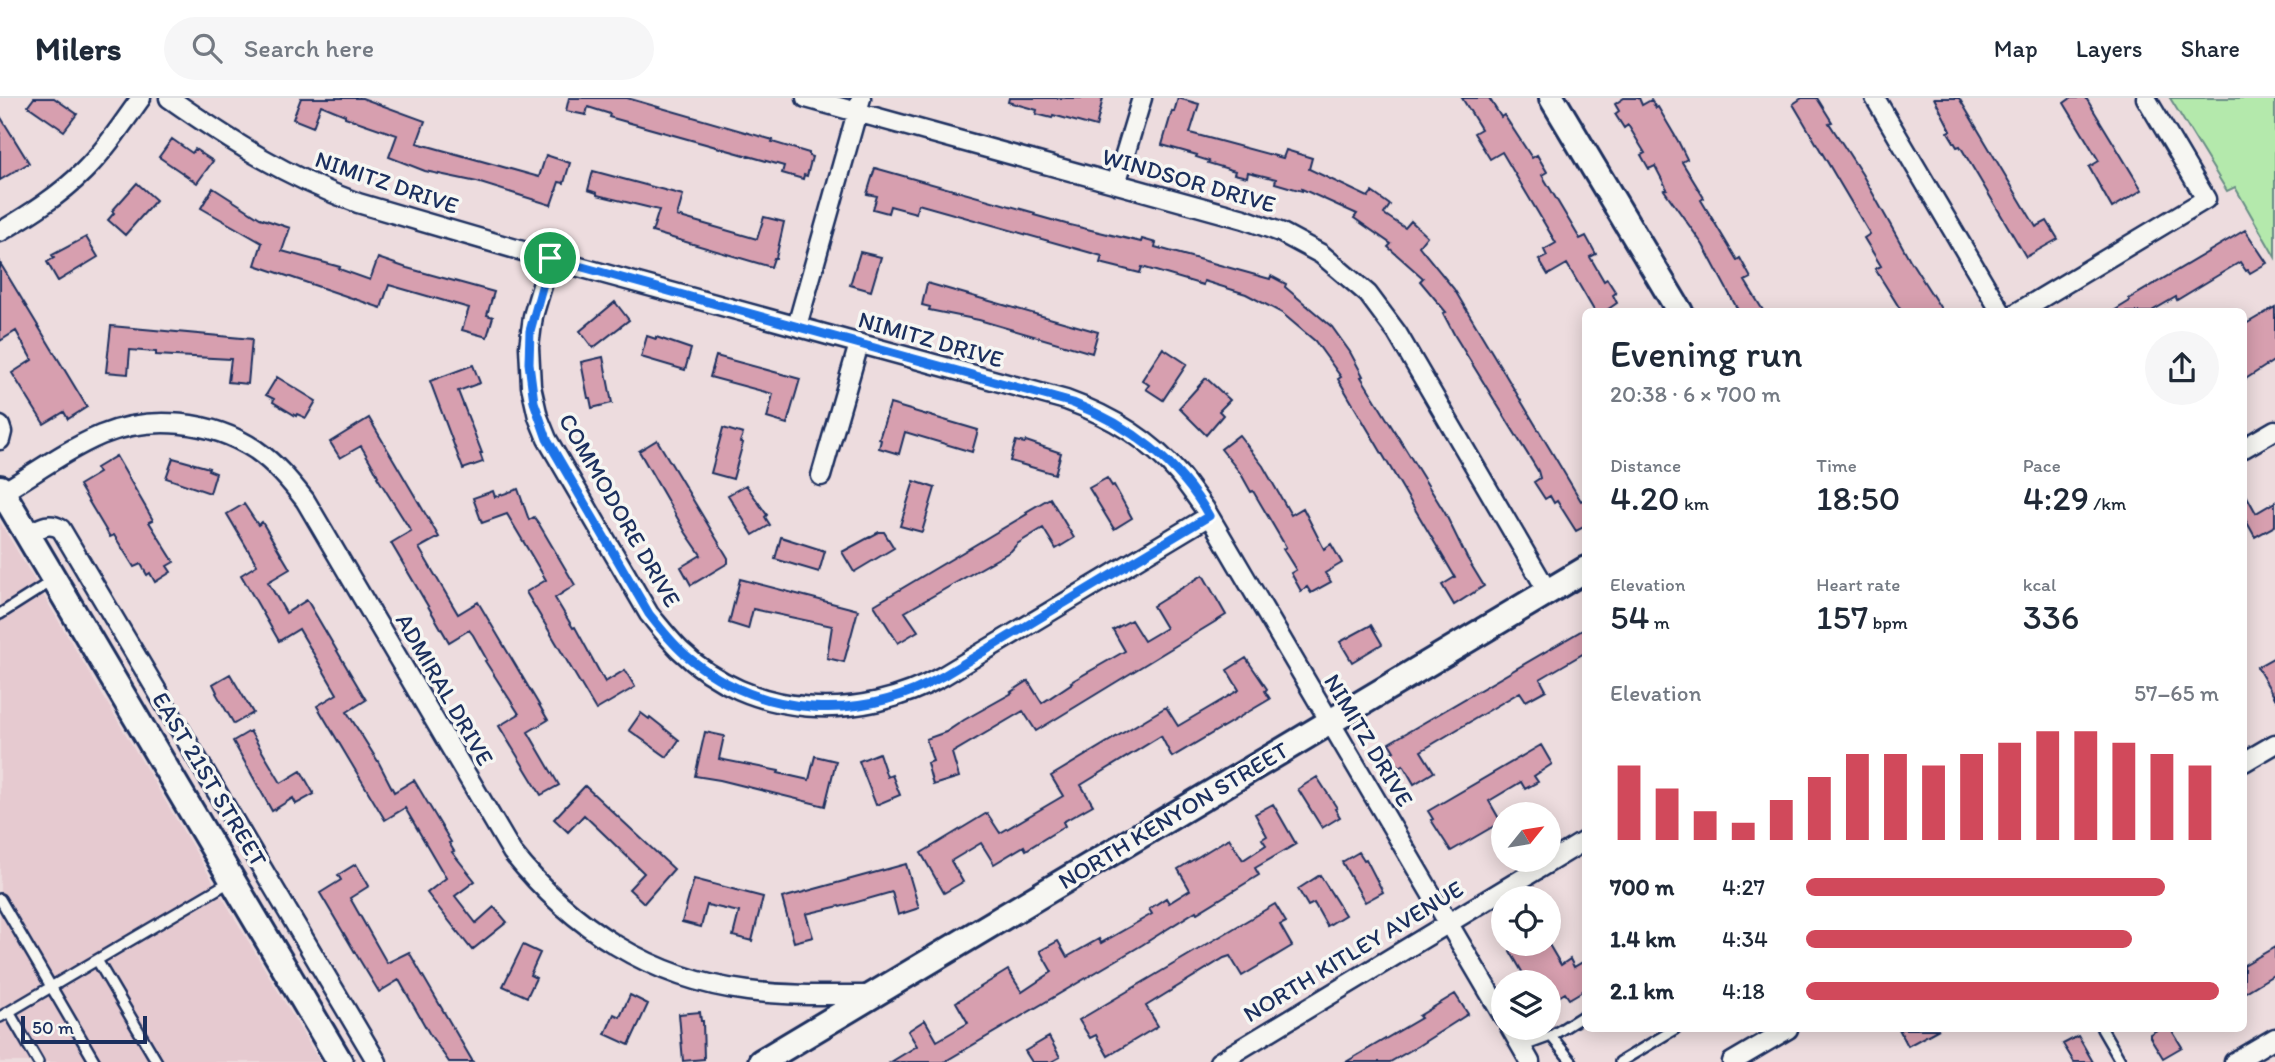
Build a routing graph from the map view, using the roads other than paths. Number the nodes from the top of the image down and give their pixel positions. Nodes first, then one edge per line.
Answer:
1 (141, 98) edge
2 (169, 98) edge
3 (806, 98) edge
4 (1142, 98) edge
5 (1552, 98) edge
6 (1875, 98) edge
7 (2146, 98) edge
8 (859, 105) edge
9 (1116, 184) junction
10 (0, 232) edge
11 (550, 258) junction
12 (1678, 308) edge
13 (1999, 308) edge
14 (2025, 308) edge
15 (797, 326) junction
16 (859, 344) junction
17 (0, 426) edge
18 (2275, 429) edge
19 (0, 440) edge
20 (2247, 446) edge
21 (821, 476) dead end
22 (1, 490) edge
23 (1209, 516) junction
24 (27, 535) junction
25 (1582, 571) edge
26 (54, 580) junction
27 (1548, 592) junction
28 (0, 614) edge
29 (1329, 722) junction
30 (2275, 744) edge
31 (2247, 760) edge
32 (1582, 842) edge
33 (232, 880) junction
34 (0, 899) edge
35 (1448, 922) junction
36 (97, 960) junction
37 (51, 987) junction
38 (871, 995) junction
39 (1491, 995) edge
40 (4, 1014) edge
41 (1582, 1017) edge
42 (1561, 1030) edge
43 (1670, 1032) edge
44 (1783, 1032) edge
45 (2104, 1032) edge
46 (2275, 1038) edge
47 (1545, 1040) edge
48 (1554, 1040) edge
49 (1526, 1054) edge
50 (38, 1062) edge
51 (95, 1062) edge
52 (157, 1062) edge
53 (340, 1062) edge
54 (377, 1062) edge
55 (761, 1062) edge
56 (1219, 1062) edge
57 (1572, 1062) edge
58 (1620, 1062) edge
59 (1732, 1062) edge
60 (2121, 1062) edge
61 (2234, 1062) edge

1 - 10 street
2 - 11 street, NIMITZ DRIVE
3 - 8 street, WINDSOR DRIVE
4 - 9 street
5 - 12 street
6 - 13 street
7 - 14 street
8 - 9 street, WINDSOR DRIVE
8 - 15 street
9 - 27 street, WINDSOR DRIVE
11 - 15 street, NIMITZ DRIVE
11 - 23 street, COMMODORE DRIVE
15 - 16 street, NIMITZ DRIVE
16 - 21 street
16 - 23 street, NIMITZ DRIVE
17 - 19 street
18 - 20 street
22 - 24 street, EAST 21ST STREET
22 - 38 street, ADMIRAL DRIVE
23 - 29 street, NIMITZ DRIVE
24 - 26 street, EAST 21ST STREET
24 - 54 street, EAST 21ST STREET
25 - 27 street, NORTH KENYON STREET
26 - 28 lane
26 - 33 street, EAST 21ST STREET
27 - 29 street, NORTH KENYON STREET
29 - 35 street, NIMITZ DRIVE
29 - 38 street, NORTH KENYON STREET
30 - 31 street
32 - 35 street, NORTH KITLEY AVENUE
33 - 36 lane
33 - 53 street, EAST 21ST STREET
34 - 37 lane
35 - 39 street, NIMITZ DRIVE
35 - 56 street, NORTH KITLEY AVENUE
36 - 37 lane
36 - 52 lane
37 - 40 lane
37 - 51 lane
38 - 55 street, NORTH KENYON STREET
40 - 50 lane
41 - 42 lane
43 - 58 lane
44 - 59 street
45 - 60 lane
46 - 61 street
47 - 49 lane
48 - 57 lane

